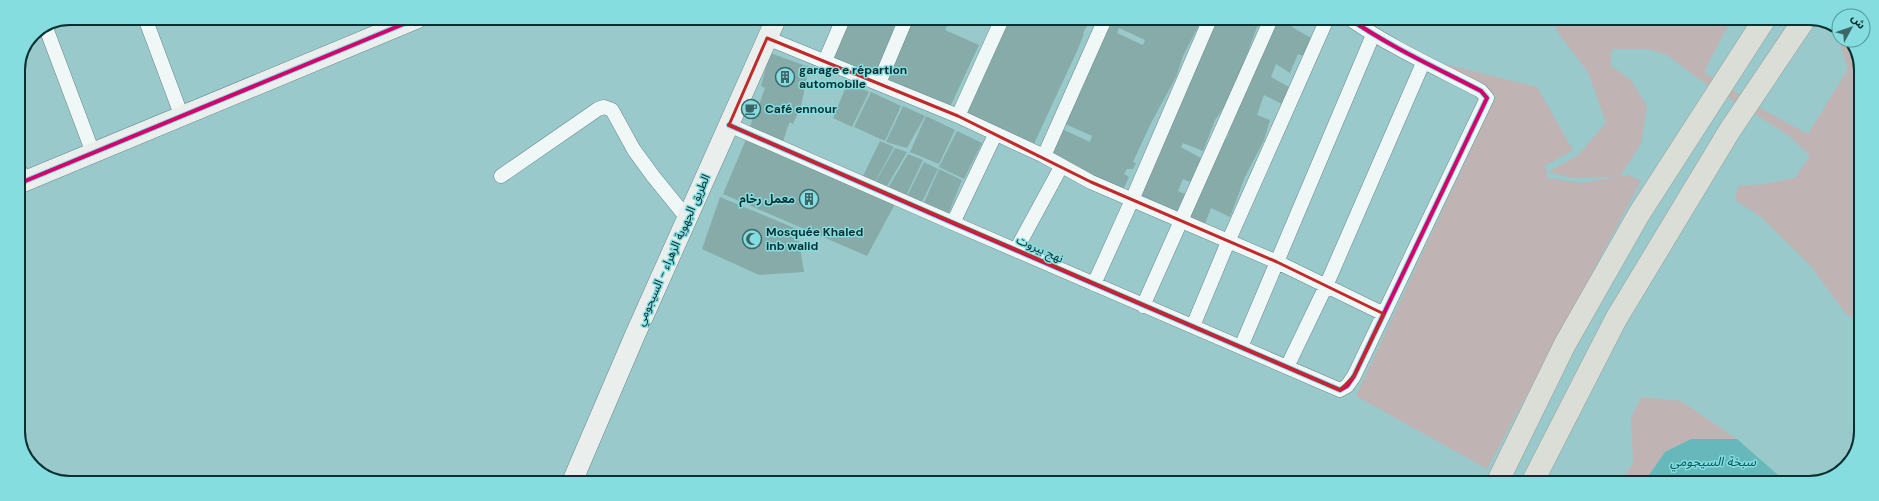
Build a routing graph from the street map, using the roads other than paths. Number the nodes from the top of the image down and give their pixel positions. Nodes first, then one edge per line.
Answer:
1 (148, 25) edge
2 (401, 25) edge
3 (773, 25) edge
4 (841, 25) edge
5 (903, 25) edge
6 (999, 25) edge
7 (1102, 25) edge
8 (1207, 25) edge
9 (1268, 25) edge
10 (1324, 25) edge
11 (1359, 25) edge
12 (1761, 25) edge
13 (1801, 25) edge
14 (47, 32) edge
15 (1374, 35) junction
16 (767, 38) junction
17 (826, 61) junction
18 (1423, 63) junction
19 (879, 83) junction
20 (958, 116) junction
21 (182, 117) junction
22 (729, 125) junction
23 (996, 135) junction
24 (93, 153) junction
25 (1044, 156) junction
26 (1061, 166) junction
27 (25, 175) edge
28 (501, 176) dead end
29 (1132, 200) junction
30 (687, 218) junction
31 (1182, 222) junction
32 (953, 223) junction
33 (1228, 242) junction
34 (1016, 250) junction
35 (1277, 262) junction
36 (1094, 284) junction
37 (1326, 286) junction
38 (1143, 306) junction
39 (1384, 314) junction
40 (1193, 326) junction
41 (1241, 347) junction
42 (1287, 367) junction
43 (575, 476) edge
44 (1500, 476) edge
45 (1536, 476) edge

1 - 21 street
2 - 21 main road
3 - 16 main road, الطريق الجهوية الزهراء - السيجومي
4 - 17 street
5 - 19 street
6 - 20 street
7 - 25 street
8 - 29 street
9 - 31 street
10 - 33 street
11 - 15 street
12 - 44 highway
13 - 45 highway
14 - 24 street
15 - 18 street
15 - 35 street
16 - 17 street
16 - 22 main road, الطريق الجهوية الزهراء - السيجومي
17 - 19 street
18 - 37 street
18 - 39 street
19 - 20 street
20 - 23 street
21 - 24 main road
22 - 30 main road, الطريق الجهوية الزهراء - السيجومي
22 - 32 street, نهج بيروت
23 - 25 street
23 - 32 street
24 - 27 main road
25 - 26 street
26 - 29 street
26 - 34 street
28 - 30 street
29 - 31 street
29 - 36 street
30 - 43 main road, الطريق الجهوية الزهراء - السيجومي
31 - 33 street
31 - 38 street
32 - 34 street, نهج بيروت
33 - 35 street
33 - 40 street
34 - 36 street, نهج بيروت
35 - 37 street
35 - 41 street
36 - 38 street, نهج بيروت
37 - 39 street
37 - 42 street
38 - 40 street, نهج بيروت
39 - 42 street, نهج بيروت
40 - 41 street, نهج بيروت
41 - 42 street, نهج بيروت

